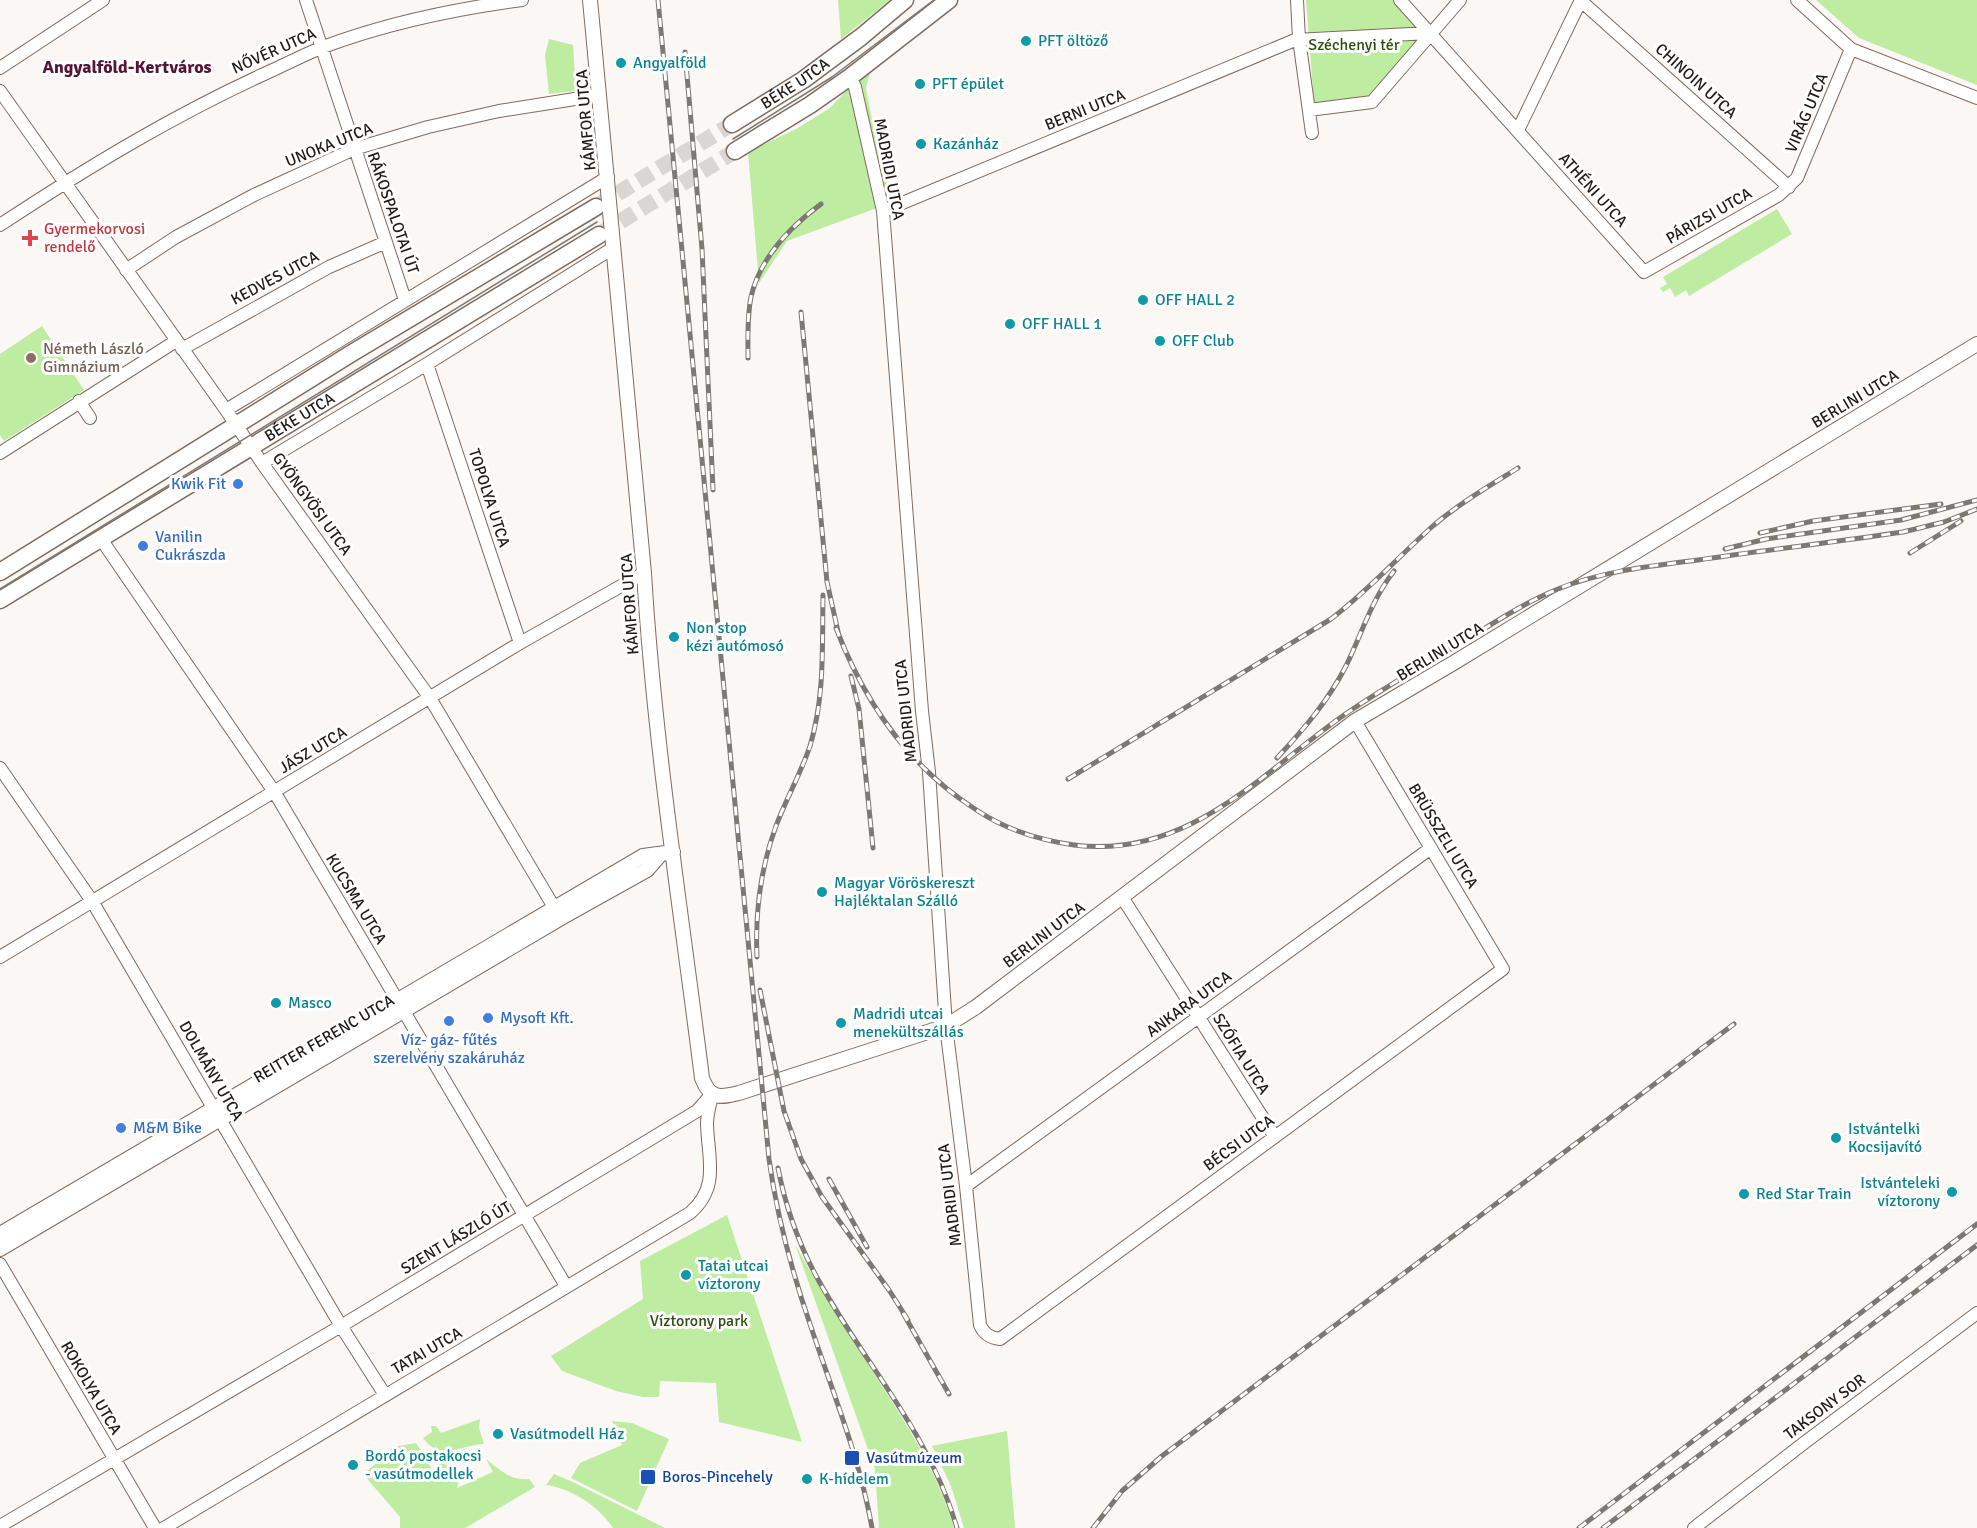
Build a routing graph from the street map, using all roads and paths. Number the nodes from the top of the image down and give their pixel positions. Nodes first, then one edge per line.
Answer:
1 (103, 0) edge
2 (306, 0) edge
3 (522, 0) edge
4 (590, 0) edge
5 (905, 0) edge
6 (949, 0) edge
7 (1297, 0) edge
8 (1400, 0) edge
9 (1460, 0) edge
10 (1581, 0) edge
11 (1797, 0) edge
12 (1430, 33) junction
13 (1299, 39) junction
14 (322, 48) junction
15 (1851, 49) junction
16 (0, 68) edge
17 (850, 77) junction
18 (0, 90) edge
19 (600, 95) junction
20 (1977, 98) edge
21 (1309, 110) junction
22 (732, 124) tunnel mouth
23 (1518, 130) junction
24 (1312, 133) dead end
25 (354, 149) junction
26 (735, 151) tunnel mouth
27 (608, 177) junction
28 (64, 183) junction
29 (1789, 187) junction
30 (596, 207) tunnel mouth
31 (883, 211) junction
32 (0, 225) edge
33 (599, 235) tunnel mouth
34 (386, 242) junction
35 (613, 248) junction
36 (126, 270) junction
37 (1644, 272) joint
38 (405, 300) junction
39 (1977, 344) edge
40 (179, 345) junction
41 (427, 364) junction
42 (79, 401) junction
43 (226, 410) junction
44 (90, 418) dead end
45 (237, 425) junction
46 (251, 446) junction
47 (0, 453) edge
48 (262, 463) junction
49 (101, 539) junction
50 (0, 572) edge
51 (644, 573) junction
52 (0, 600) edge
53 (520, 644) junction
54 (430, 698) junction
55 (1355, 721) junction
56 (0, 768) edge
57 (275, 793) junction
58 (1431, 848) junction
59 (667, 853) junction
60 (1122, 897) junction
61 (92, 901) junction
62 (558, 913) junction
63 (0, 957) edge
64 (1503, 969) joint
65 (401, 1005) junction
66 (1198, 1017) junction
67 (946, 1026) junction
68 (712, 1094) junction
69 (216, 1113) junction
70 (1275, 1137) junction
71 (966, 1186) junction
72 (525, 1216) junction
73 (0, 1234) edge
74 (0, 1249) edge
75 (0, 1264) edge
76 (566, 1286) junction
77 (1977, 1313) edge
78 (341, 1326) junction
79 (993, 1338) joint
80 (385, 1395) junction
81 (114, 1460) junction
82 (2, 1526) edge
83 (155, 1528) edge
84 (164, 1528) edge
85 (1694, 1528) edge

1 - 16 street
2 - 14 street, RÁKOSPALOTAI ÚT
3 - 14 street, NŐVÉR UTCA
4 - 19 street, KÁMFOR UTCA
5 - 22 main road, BÉKE UTCA
6 - 17 main road, BÉKE UTCA
7 - 13 street
8 - 12 street
9 - 12 street
10 - 23 street
10 - 29 street, CHINOIN UTCA
11 - 15 street
12 - 13 street
12 - 21 street
12 - 23 street
13 - 21 street
13 - 31 street, BERNI UTCA
14 - 25 street, RÁKOSPALOTAI ÚT
14 - 28 street, NŐVÉR UTCA
15 - 20 street
15 - 29 street, VIRÁG UTCA
17 - 26 main road, BÉKE UTCA
17 - 31 street, MADRIDI UTCA
18 - 28 street, GYÖNGYÖSI UTCA
19 - 25 street, UNOKA UTCA
19 - 27 street, KÁMFOR UTCA
21 - 24 street
23 - 37 street, ATHÉNI UTCA
25 - 34 street, RÁKOSPALOTAI ÚT
25 - 36 street, UNOKA UTCA
27 - 35 street, KÁMFOR UTCA
27 - 38 street
28 - 32 street, NŐVÉR UTCA
28 - 36 street, GYÖNGYÖSI UTCA
29 - 37 street, PÁRIZSI UTCA
30 - 45 main road, BÉKE UTCA
31 - 67 street, MADRIDI UTCA
33 - 46 main road, BÉKE UTCA
34 - 38 street, RÁKOSPALOTAI ÚT
34 - 40 street, KEDVES UTCA
35 - 41 street, BÉKE UTCA
35 - 51 street, KÁMFOR UTCA
36 - 40 street, GYÖNGYÖSI UTCA
38 - 43 street
39 - 55 street, BERLINI UTCA
40 - 42 street, KEDVES UTCA
40 - 43 street, GYÖNGYÖSI UTCA
41 - 48 street, BÉKE UTCA
41 - 53 street, TOPOLYA UTCA
42 - 44 street
42 - 47 street, KEDVES UTCA
43 - 45 street, GYÖNGYÖSI UTCA
45 - 46 street, GYÖNGYÖSI UTCA
45 - 50 main road, BÉKE UTCA
46 - 48 street, GYÖNGYÖSI UTCA
46 - 49 main road, BÉKE UTCA
48 - 54 street, GYÖNGYÖSI UTCA
49 - 52 main road, BÉKE UTCA
49 - 57 street, KUCSMA UTCA
51 - 53 street, JÁSZ UTCA
51 - 59 street, KÁMFOR UTCA
53 - 54 street, JÁSZ UTCA
54 - 57 street, JÁSZ UTCA
54 - 62 street, GYÖNGYÖSI UTCA
55 - 58 street, BRÜSSZELI UTCA
55 - 60 street, BERLINI UTCA
56 - 61 street, DOLMÁNY UTCA
57 - 61 street, JÁSZ UTCA
57 - 65 street, KUCSMA UTCA
58 - 64 street, BRÜSSZELI UTCA
58 - 66 street, ANKARA UTCA
59 - 62 street, REITTER FERENC UTCA
59 - 68 street, KÁMFOR UTCA
60 - 66 street, SZÓFIA UTCA
60 - 67 street, BERLINI UTCA
61 - 63 street, JÁSZ UTCA
61 - 69 street, DOLMÁNY UTCA
62 - 65 street, REITTER FERENC UTCA
64 - 70 street, BÉCSI UTCA
65 - 69 street, REITTER FERENC UTCA
65 - 72 street, KUCSMA UTCA
66 - 70 street, SZÓFIA UTCA
66 - 71 street, ANKARA UTCA
67 - 68 street
67 - 71 street, MADRIDI UTCA
68 - 72 street, SZENT LÁSZLÓ ÚT
68 - 76 street, TATAI UTCA
69 - 73 street, REITTER FERENC UTCA
69 - 74 street, REITTER FERENC UTCA
69 - 78 street, DOLMÁNY UTCA
70 - 79 street, BÉCSI UTCA
71 - 79 street, MADRIDI UTCA
72 - 76 street, KUCSMA UTCA
72 - 78 street, SZENT LÁSZLÓ ÚT
75 - 81 street, ROKOLYA UTCA
76 - 80 street, TATAI UTCA
77 - 85 street, TAKSONY SOR
78 - 80 street, DOLMÁNY UTCA
78 - 81 street, SZENT LÁSZLÓ ÚT
80 - 84 street, TATAI UTCA
81 - 82 street, SZENT LÁSZLÓ ÚT
81 - 83 street, ROKOLYA UTCA

